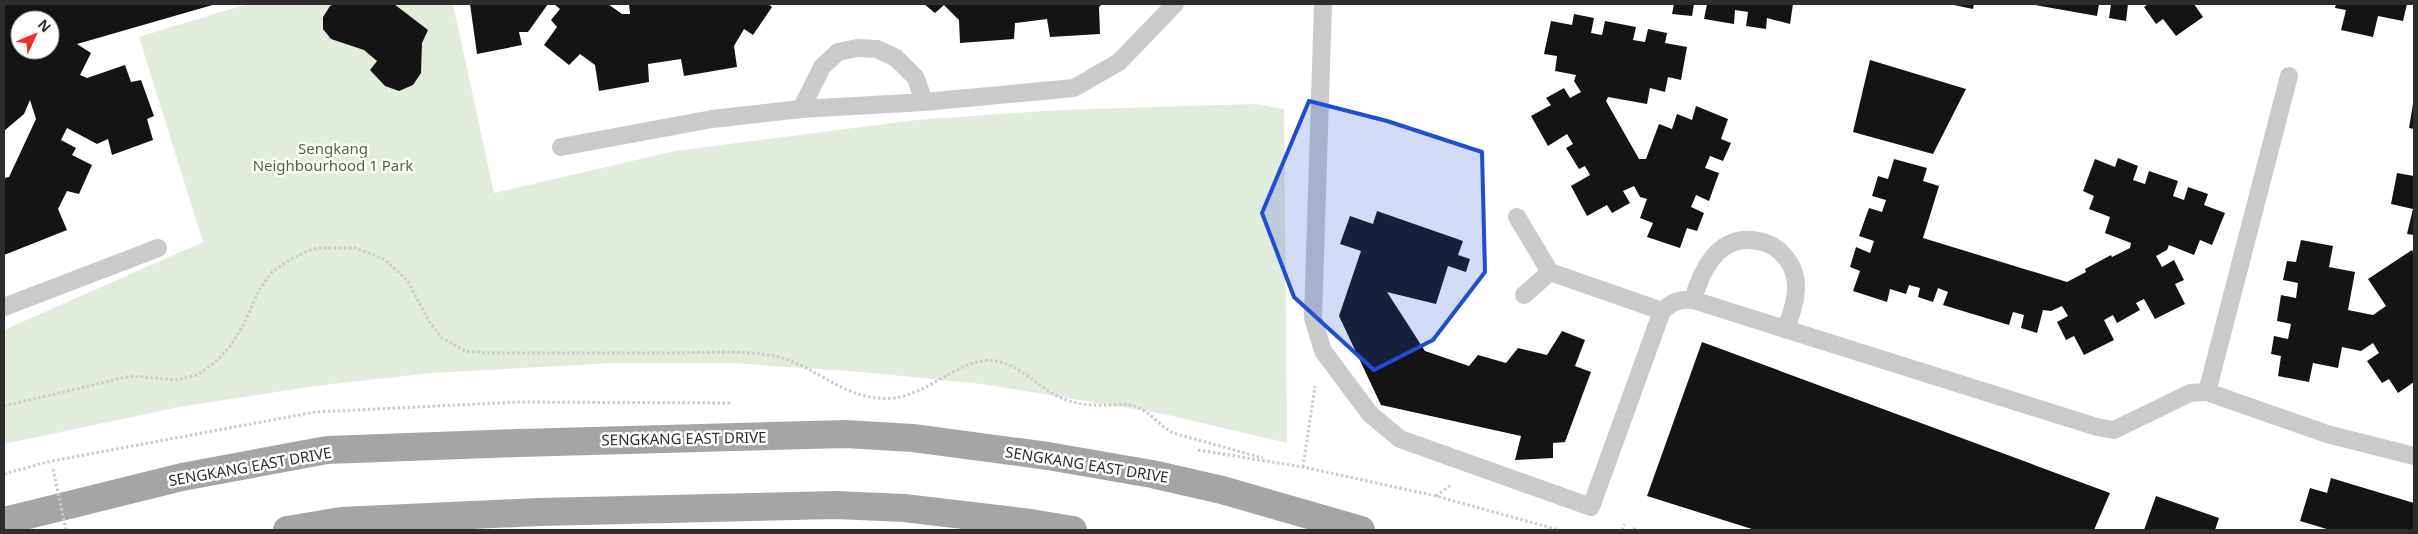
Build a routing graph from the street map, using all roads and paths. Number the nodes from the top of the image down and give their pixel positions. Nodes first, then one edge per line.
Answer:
1 (1175, 4) edge
2 (1323, 4) edge
3 (2289, 76) dead end
4 (924, 102) junction
5 (801, 109) junction
6 (561, 147) dead end
7 (1517, 217) dead end
8 (158, 248) dead end
9 (1550, 272) junction
10 (1524, 295) dead end
11 (1692, 300) junction
12 (4, 307) edge
13 (1662, 311) junction
14 (1786, 330) junction
15 (1316, 382) dead end
16 (2207, 392) junction
17 (4, 406) edge
18 (2414, 456) edge
19 (1303, 467) junction
20 (53, 469) dead end
21 (4, 522) edge
22 (1624, 524) dead end
23 (66, 530) edge
24 (287, 530) edge
25 (1073, 530) edge
26 (1361, 530) edge
27 (1559, 530) edge
28 (1622, 530) edge

1 - 4 lane
2 - 13 lane
3 - 16 lane
4 - 5 lane
4 - 5 lane
5 - 6 lane
7 - 9 lane
8 - 12 lane
9 - 10 lane
9 - 13 lane
11 - 13 lane
11 - 14 lane
11 - 14 lane
14 - 16 lane
15 - 19 path
16 - 18 lane
17 - 19 path
19 - 27 path
20 - 23 path, bridge
21 - 26 main road, SENGKANG EAST DRIVE
22 - 28 path
24 - 25 main road

